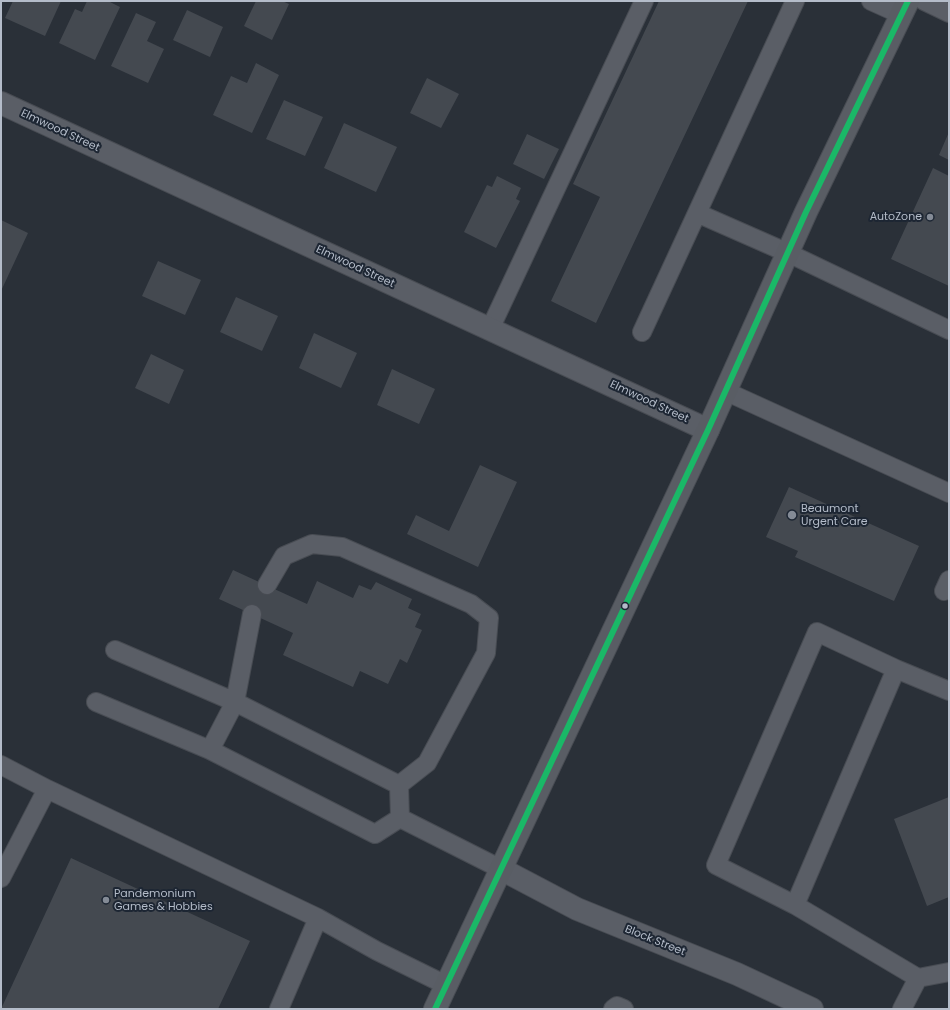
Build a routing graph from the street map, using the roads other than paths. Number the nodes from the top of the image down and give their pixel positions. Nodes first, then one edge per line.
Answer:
1 (644, 1) edge
2 (795, 1) edge
3 (871, 1) edge
4 (924, 1) edge
5 (905, 8) edge
6 (949, 13) edge
7 (1, 103) edge
8 (697, 213) junction
9 (788, 253) junction
10 (490, 329) junction
11 (949, 330) edge
12 (642, 332) dead end
13 (725, 391) junction
14 (708, 430) junction
15 (949, 493) edge
16 (267, 585) dead end
17 (252, 614) dead end
18 (115, 650) dead end
19 (896, 669) junction
20 (949, 691) edge
21 (96, 702) dead end
22 (235, 702) junction
23 (210, 750) junction
24 (1, 765) edge
25 (399, 785) junction
26 (46, 789) junction
27 (400, 818) junction
28 (501, 869) junction
29 (1, 878) edge
30 (795, 905) junction
31 (318, 918) junction
32 (949, 972) edge
33 (918, 978) junction
34 (446, 985) junction
35 (278, 1009) edge
36 (435, 1009) edge
37 (612, 1009) edge
38 (624, 1009) edge
39 (812, 1009) edge
40 (902, 1009) edge

1 - 10 lane
2 - 8 lane
3 - 5 lane
4 - 6 lane
5 - 9 main road
7 - 10 street, Elmwood Street
8 - 9 lane
8 - 12 lane
9 - 11 lane
9 - 13 main road
10 - 14 street, Elmwood Street
13 - 14 main road
13 - 15 lane
14 - 28 main road
16 - 25 lane
17 - 22 lane
18 - 22 lane
19 - 20 lane
19 - 30 lane
19 - 30 lane
21 - 23 lane
22 - 23 lane
22 - 25 lane
23 - 27 lane
24 - 26 lane
25 - 27 lane
26 - 29 lane
26 - 31 lane
27 - 28 lane
28 - 34 main road
28 - 39 street, Block Street
30 - 33 lane
31 - 34 lane
31 - 35 lane
32 - 33 lane
33 - 40 lane
34 - 36 main road
37 - 38 lane

